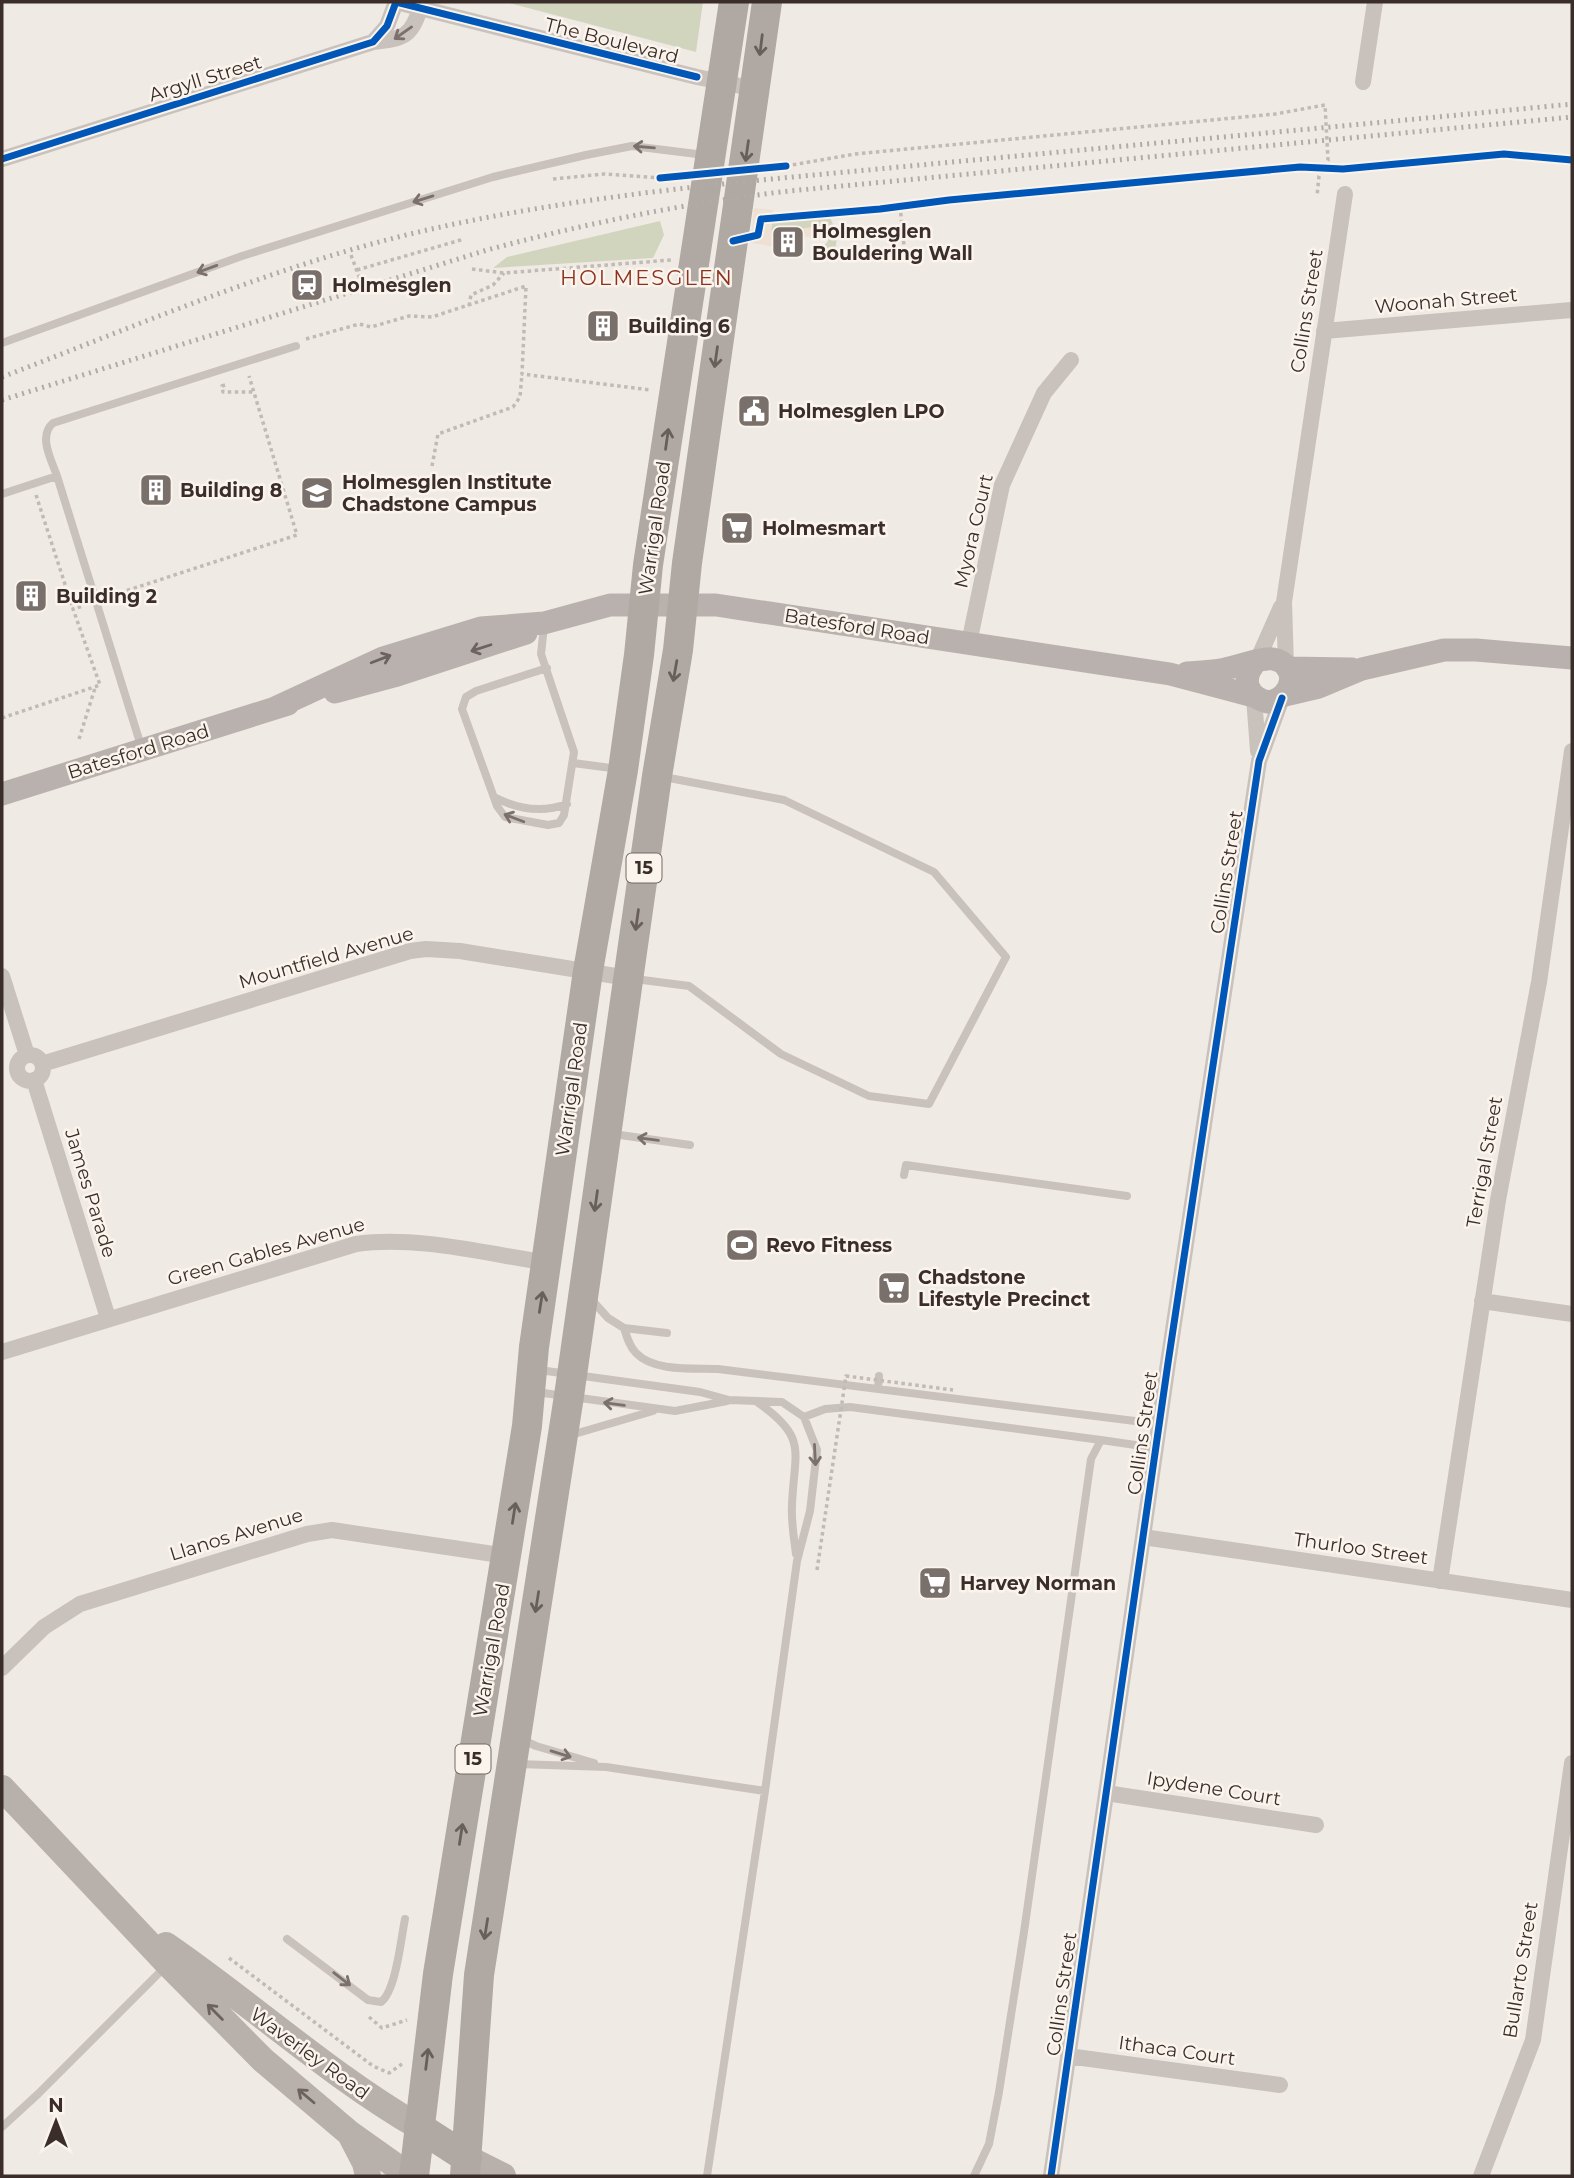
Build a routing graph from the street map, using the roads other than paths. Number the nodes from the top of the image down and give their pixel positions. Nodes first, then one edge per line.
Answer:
1 (396, 2) edge
2 (734, 2) edge
3 (767, 2) edge
4 (1375, 2) edge
5 (420, 8) junction
6 (373, 42) junction
7 (1363, 82) road end
8 (721, 83) junction
9 (755, 89) junction
10 (711, 155) junction
11 (2, 159) edge
12 (1345, 194) dead end
13 (1572, 310) edge
14 (1324, 331) junction
15 (2, 343) edge
16 (296, 346) road end
17 (1071, 360) dead end
18 (57, 476) junction
19 (2, 494) edge
20 (1284, 602) junction
21 (644, 604) junction
22 (684, 604) junction
23 (544, 623) junction
24 (969, 643) junction
25 (1572, 658) edge
26 (1256, 662) junction
27 (1287, 667) junction
28 (547, 668) junction
29 (1362, 668) junction
30 (1170, 674) junction
31 (1254, 696) junction
32 (1283, 697) junction
33 (143, 750) junction
34 (1572, 751) edge
35 (1259, 761) junction
36 (573, 763) junction
37 (624, 770) junction
38 (657, 776) junction
39 (2, 794) edge
40 (494, 797) junction
41 (566, 804) junction
42 (588, 971) junction
43 (2, 976) edge
44 (628, 978) junction
45 (27, 1055) junction
46 (42, 1064) junction
47 (10, 1073) edge
48 (34, 1080) junction
49 (606, 1133) junction
50 (690, 1145) dead end
51 (904, 1175) dead end
52 (1127, 1196) dead end
53 (548, 1263) junction
54 (583, 1291) junction
55 (1482, 1301) junction
56 (1572, 1314) edge
57 (108, 1318) junction
58 (624, 1328) junction
59 (667, 1333) dead end
60 (2, 1352) edge
61 (879, 1376) dead end
62 (531, 1380) junction
63 (570, 1386) junction
64 (878, 1389) junction
65 (729, 1400) junction
66 (757, 1402) junction
67 (663, 1410) junction
68 (804, 1417) junction
69 (1159, 1423) junction
70 (562, 1437) junction
71 (1101, 1440) junction
72 (1156, 1448) junction
73 (1143, 1537) junction
74 (507, 1556) junction
75 (797, 1560) junction
76 (1440, 1581) junction
77 (1572, 1600) edge
78 (2, 1668) edge
79 (514, 1751) junction
80 (1572, 1763) edge
81 (606, 1767) junction
82 (2, 1788) edge
83 (765, 1791) junction
84 (1106, 1793) junction
85 (1316, 1825) dead end
86 (124, 1917) junction
87 (405, 1919) dead end
88 (287, 1938) dead end
89 (168, 1964) junction
90 (1068, 2056) junction
91 (1280, 2085) dead end
92 (2, 2127) edge
93 (419, 2127) junction
94 (348, 2132) junction
95 (466, 2167) edge
96 (368, 2176) edge
97 (412, 2176) edge
98 (503, 2176) edge
99 (706, 2176) edge
100 (974, 2176) edge
101 (1051, 2176) edge
102 (1482, 2176) edge

1 - 5 street, The Boulevard
1 - 6 street
2 - 8 highway, Warrigal Road / 15
3 -> 9 highway, Warrigal Road / 15
4 - 7 street
5 -> 6 street, Argyll Street
5 - 8 street, The Boulevard
6 - 11 street, Argyll Street
8 - 9 street, The Boulevard
8 - 10 highway, Warrigal Road / 15
9 -> 22 highway, Warrigal Road / 15
10 -> 15 lane
21 -> 10 highway, Warrigal Road / 15
12 - 14 street, Collins Street
13 - 14 street, Woonah Street
14 - 20 street, Collins Street
16 - 18 lane
17 - 24 street, Myora Court
18 - 19 lane
18 - 33 lane
20 - 26 street, Collins Street
20 - 27 street, Collins Street
21 - 22 street, Batesford Road
21 - 23 street, Batesford Road
21 - 37 highway, Warrigal Road / 15
22 - 24 street, Batesford Road
22 -> 38 highway, Warrigal Road / 15
23 - 28 lane
23 - 33 street, Batesford Road
24 - 30 street, Batesford Road
25 - 29 street
26 - 27 street
26 - 30 street, Batesford Road
26 - 31 street
27 - 29 street
27 - 32 street
28 - 36 lane
28 - 40 lane
29 - 32 street
30 - 31 street, Batesford Road
31 - 32 street
31 - 35 street, Collins Street
32 - 35 street, Collins Street
33 - 39 street, Batesford Road
34 - 55 street, Terrigal Street
35 - 69 street, Collins Street
36 - 37 lane
36 - 41 lane
37 - 42 highway, Warrigal Road / 15
38 -> 44 highway, Warrigal Road / 15
38 - 44 lane
40 - 41 lane
41 -> 40 lane
42 - 44 street, Mountfield Avenue
42 - 46 street, Mountfield Avenue
42 - 53 highway, Warrigal Road / 15
43 - 45 street
44 - 49 highway, Warrigal Road / 15
45 - 46 street
45 - 47 street
46 - 48 street
47 - 48 street
48 - 57 street, James Parade
50 -> 49 lane
49 -> 54 highway, Warrigal Road / 15
51 - 52 lane
53 - 57 street, Green Gables Avenue
62 -> 53 highway, Warrigal Road / 15
54 - 58 lane
54 - 63 highway, Warrigal Road / 15
55 - 56 street
55 - 76 street, Terrigal Street
57 - 60 street, Green Gables Avenue
58 - 59 lane
58 - 64 lane
61 - 64 lane
62 - 63 lane
62 - 63 lane
74 -> 62 highway, Warrigal Road / 15
63 - 65 lane
67 -> 63 lane
63 - 70 highway, Warrigal Road / 15
64 - 69 lane
65 - 66 lane
65 - 67 lane
66 - 68 lane
66 - 75 lane
67 - 70 lane
68 - 71 lane
68 -> 75 lane
69 - 72 street, Collins Street
70 -> 79 highway, Warrigal Road / 15
71 - 72 lane
71 - 100 lane
72 - 73 street, Collins Street
73 - 76 street, Thurloo Street
73 - 84 street, Collins Street
74 - 78 street, Llanos Avenue
93 -> 74 highway, Warrigal Road / 15
75 - 83 lane
76 - 77 street, Thurloo Street
79 -> 81 lane
79 - 81 lane
79 -> 95 highway, Warrigal Road / 15
80 - 102 street, Bullarto Street
81 - 83 lane
82 - 86 main road, Waverley Road
83 - 99 lane
84 - 85 street, Ipydene Court
84 - 90 street, Collins Street
86 - 89 main road, Waverley Road
86 - 93 main road, Waverley Road
88 -> 87 lane
89 - 92 lane
94 -> 89 main road, Waverley Road
90 - 91 street, Ithaca Court
90 - 101 street, Collins Street
93 - 95 highway, Waverley Road
93 - 97 highway, Warrigal Road / 15
94 - 96 main road
94 - 97 main road, Waverley Road
95 - 98 main road, Waverley Road

